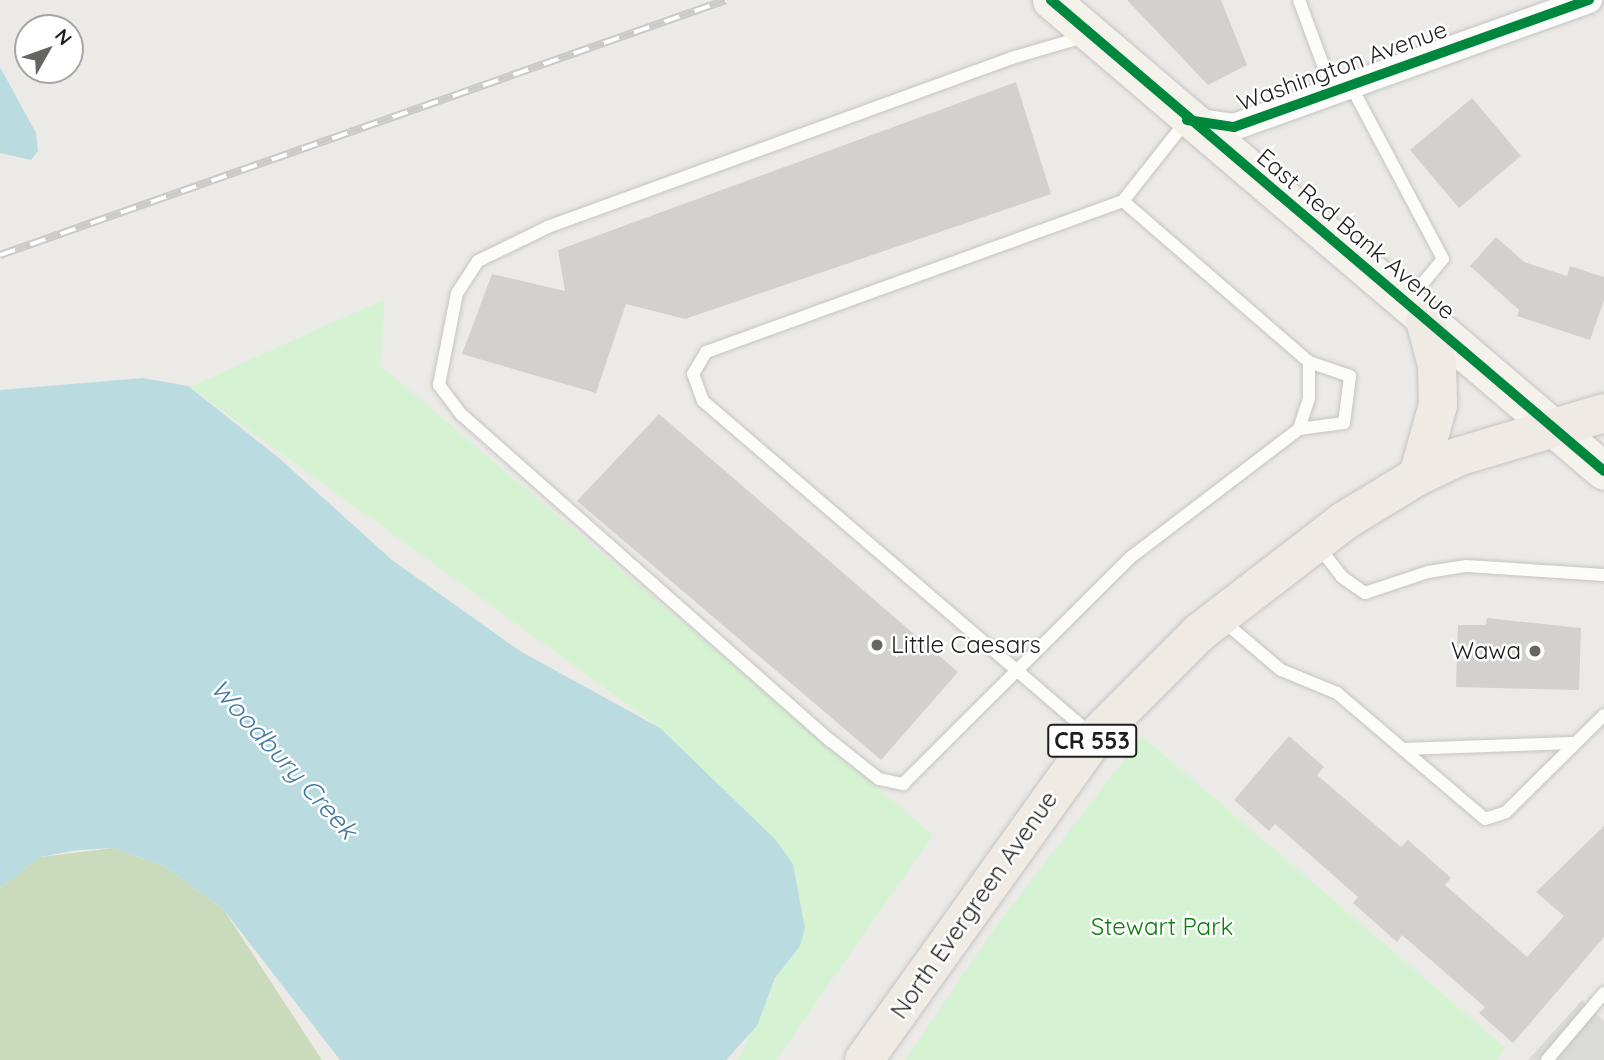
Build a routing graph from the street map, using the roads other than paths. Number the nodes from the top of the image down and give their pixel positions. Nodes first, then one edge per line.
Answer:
1 (1051, 0) edge
2 (1299, 0) edge
3 (1589, 0) edge
4 (1091, 35) junction
5 (1342, 89) junction
6 (1187, 120) junction
7 (1123, 201) junction
8 (1415, 312) junction
9 (1309, 362) junction
10 (1604, 413) edge
11 (1299, 429) junction
12 (1556, 430) junction
13 (1604, 471) edge
14 (1418, 476) junction
15 (1315, 542) junction
16 (1604, 575) edge
17 (1218, 618) junction
18 (1016, 668) junction
19 (1604, 715) edge
20 (1095, 737) junction
21 (1572, 743) junction
22 (1403, 749) junction
23 (1604, 993) edge
24 (864, 1060) edge
25 (1547, 1060) edge

1 - 4 street, East Red Bank Avenue
2 - 5 lane
3 - 5 street, Washington Avenue
4 - 6 street, East Red Bank Avenue
4 - 18 lane
5 - 6 street, Washington Avenue
5 - 8 lane
6 - 7 lane
6 - 8 street, East Red Bank Avenue
7 - 9 lane
7 - 18 lane
8 - 12 street, East Red Bank Avenue
8 - 14 main road
9 - 11 lane
9 - 11 lane
10 - 12 main road, North Evergreen Avenue / CR 553
11 - 18 lane
12 - 13 street, East Red Bank Avenue
12 - 14 main road, North Evergreen Avenue / CR 553
14 - 15 main road, North Evergreen Avenue / CR 553
15 - 16 lane
15 - 17 main road, North Evergreen Avenue / CR 553
17 - 20 main road, North Evergreen Avenue / CR 553
17 - 22 lane
18 - 20 lane
19 - 21 lane
20 - 24 main road, North Evergreen Avenue / CR 553
21 - 22 lane
21 - 22 lane
23 - 25 lane

